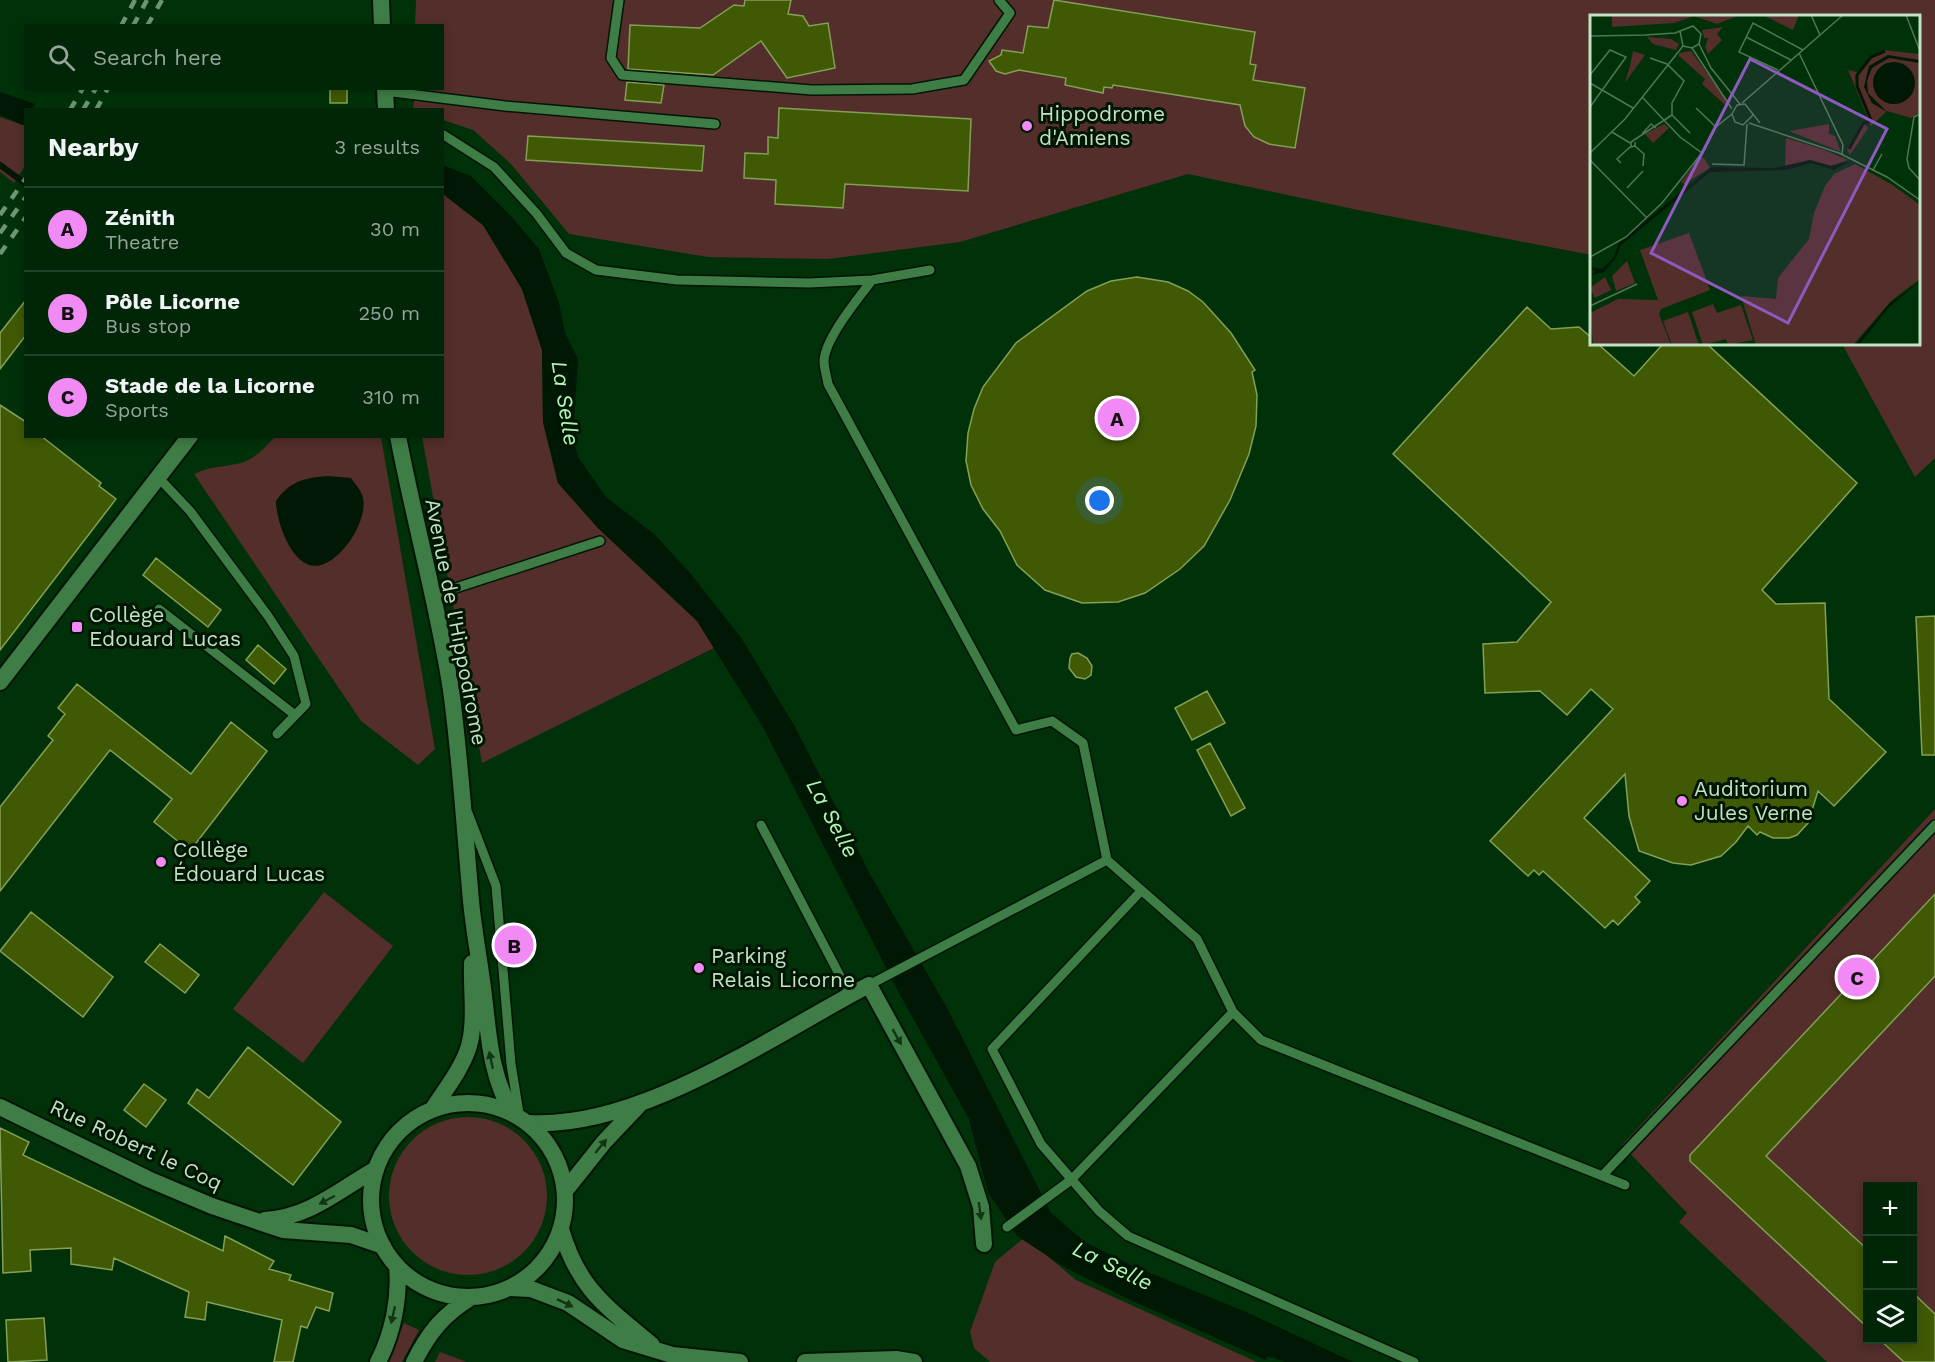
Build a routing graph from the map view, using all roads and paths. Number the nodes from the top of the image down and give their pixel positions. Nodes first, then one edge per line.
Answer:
1 (381, 0) edge
2 (620, 0) edge
3 (999, 0) edge
4 (382, 24) edge
5 (385, 90) edge
6 (386, 108) edge
7 (715, 124) dead end
8 (444, 135) edge
9 (930, 270) dead end
10 (872, 280) junction
11 (188, 438) edge
12 (398, 438) edge
13 (158, 477) junction
14 (600, 541) dead end
15 (431, 596) junction
16 (159, 609) dead end
17 (0, 682) edge
18 (295, 715) junction
19 (277, 734) dead end
20 (465, 805) junction
21 (761, 825) dead end
22 (1935, 825) edge
23 (1107, 860) junction
24 (1142, 891) junction
25 (473, 924) junction
26 (868, 985) junction
27 (850, 995) junction
28 (1233, 1012) junction
29 (641, 1104) junction
30 (0, 1107) edge
31 (432, 1110) junction
32 (520, 1119) junction
33 (376, 1169) junction
34 (1602, 1176) junction
35 (1071, 1180) junction
36 (1625, 1185) dead end
37 (565, 1191) junction
38 (256, 1220) junction
39 (1007, 1227) dead end
40 (561, 1229) junction
41 (984, 1244) dead end
42 (383, 1246) junction
43 (397, 1266) junction
44 (509, 1288) junction
45 (472, 1297) junction
46 (667, 1356) edge
47 (378, 1362) edge
48 (414, 1362) edge
49 (740, 1362) edge
50 (806, 1362) edge
51 (914, 1362) edge
52 (1414, 1362) edge

1 - 4 street
2 - 3 lane
5 - 6 street
5 - 7 lane
8 - 10 lane
9 - 10 lane
10 - 23 lane
11 - 13 street
12 - 15 street, Avenue de l'Hippodrome
13 - 17 street
13 - 18 lane
14 - 15 lane
15 - 20 street, Avenue de l'Hippodrome
16 - 18 lane
18 - 19 lane
20 - 25 street, Avenue de l'Hippodrome
20 - 32 lane
21 - 27 lane
22 - 34 lane
23 - 24 lane
23 - 26 lane
24 - 28 lane
24 - 35 lane
25 - 31 street, Avenue de l'Hippodrome
32 -> 25 street, Avenue de l'Hippodrome
26 - 27 street
26 -> 41 street
27 - 29 street
28 - 34 lane
28 - 35 lane
29 - 32 street
37 -> 29 street
30 - 38 street, Rue Robert le Coq
31 - 32 street
31 - 33 street
32 - 37 street
33 -> 38 street, Rue Robert le Coq
33 - 42 street
34 - 36 lane
35 - 39 lane
35 - 52 lane
37 - 40 street
38 - 42 street, Rue Robert le Coq
40 - 44 street
40 - 46 street
42 - 43 street
43 - 45 street
43 -> 47 street
44 - 45 street
44 -> 46 street
45 - 48 street
46 - 49 street
50 - 51 street

